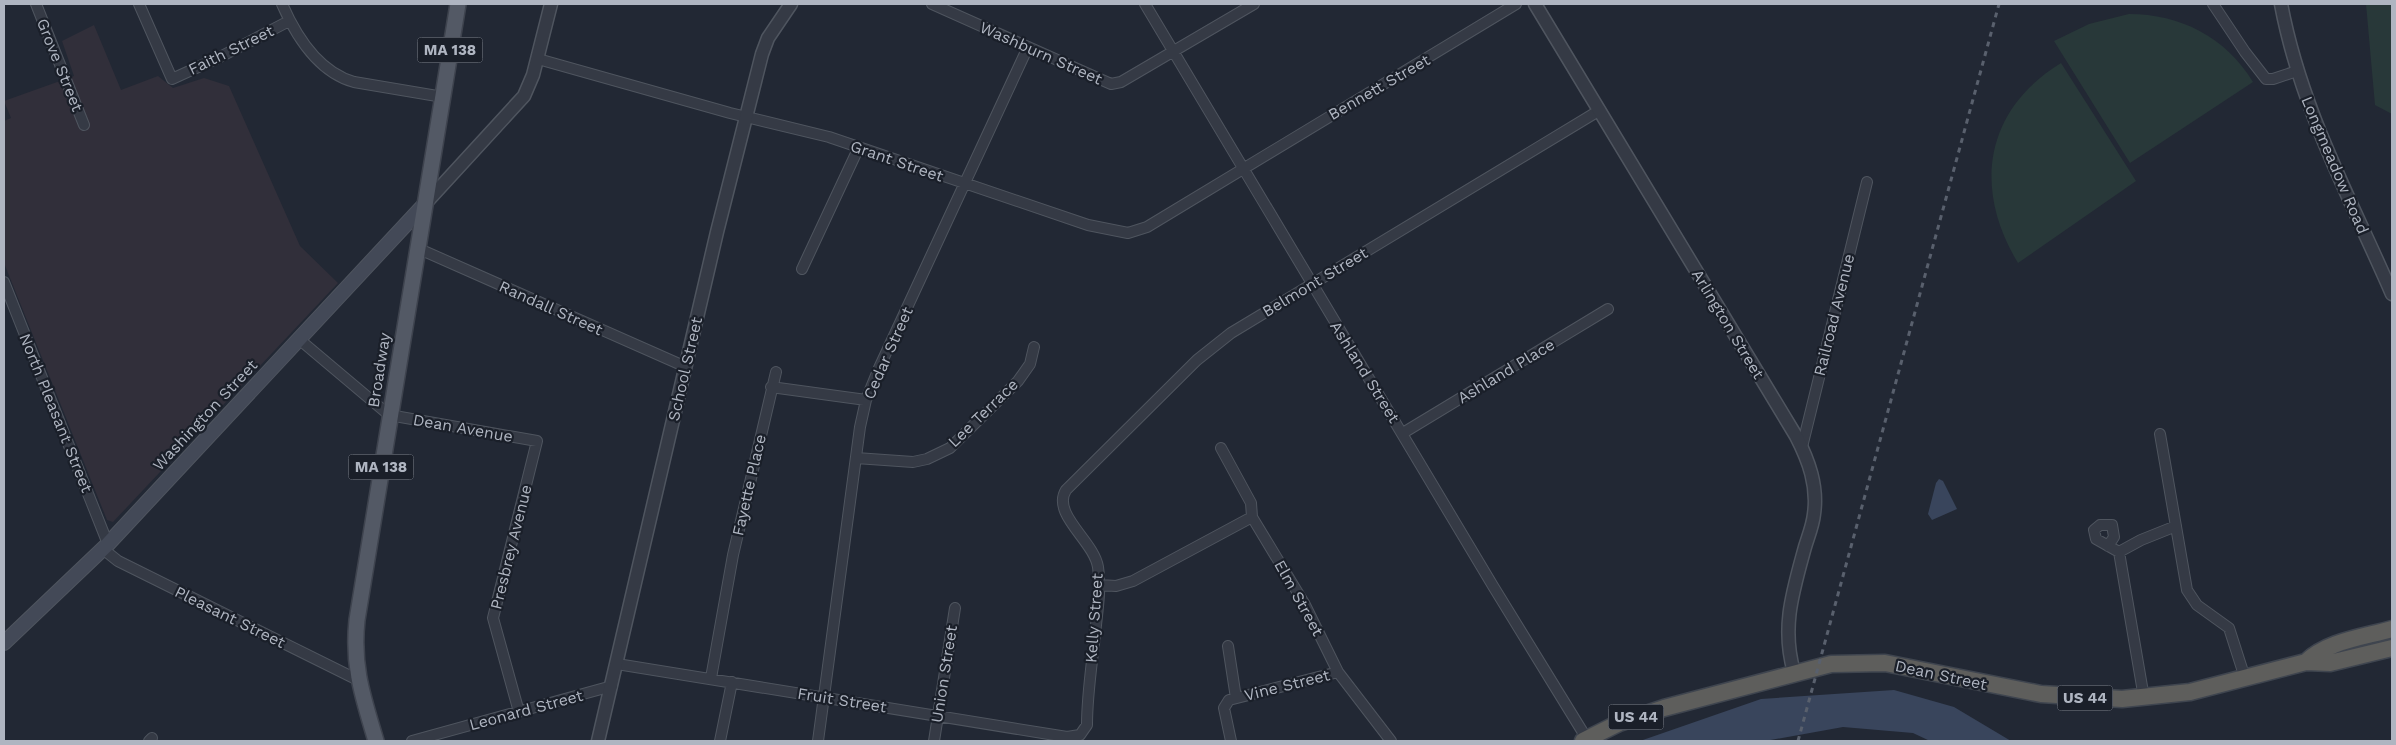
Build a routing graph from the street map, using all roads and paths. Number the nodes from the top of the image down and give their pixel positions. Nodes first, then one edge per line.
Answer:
1 (36, 4) edge
2 (139, 4) edge
3 (282, 4) edge
4 (458, 4) edge
5 (551, 4) edge
6 (791, 4) edge
7 (932, 4) edge
8 (1145, 4) edge
9 (1254, 4) edge
10 (1516, 4) edge
11 (1535, 4) edge
12 (2213, 4) edge
13 (2280, 4) edge
14 (289, 21) junction
15 (1028, 47) junction
16 (1174, 51) junction
17 (538, 59) junction
18 (2297, 71) junction
19 (443, 97) junction
20 (1600, 110) junction
21 (746, 117) junction
22 (84, 125) dead end
23 (859, 147) junction
24 (1242, 169) junction
25 (1867, 182) dead end
26 (966, 184) junction
27 (424, 205) junction
28 (417, 248) junction
29 (802, 269) dead end
30 (4, 282) edge
31 (1311, 284) junction
32 (2392, 294) edge
33 (1608, 309) dead end
34 (300, 340) junction
35 (1034, 347) dead end
36 (686, 366) junction
37 (776, 372) dead end
38 (772, 387) junction
39 (866, 400) junction
40 (389, 416) junction
41 (1403, 433) junction
42 (2160, 434) dead end
43 (537, 441) joint
44 (1802, 447) junction
45 (1221, 448) dead end
46 (856, 458) junction
47 (1063, 495) joint
48 (1252, 516) junction
49 (2176, 526) junction
50 (105, 546) junction
51 (2108, 546) dead end
52 (2118, 552) junction
53 (1099, 585) junction
54 (955, 608) dead end
55 (2392, 629) edge
56 (4, 643) edge
57 (1228, 646) dead end
58 (2392, 648) edge
59 (2306, 662) junction
60 (617, 664) junction
61 (1338, 672) junction
62 (1794, 672) junction
63 (710, 678) junction
64 (2245, 678) junction
65 (360, 681) junction
66 (732, 682) junction
67 (612, 686) junction
68 (825, 697) junction
69 (1236, 698) junction
70 (2144, 698) junction
71 (519, 712) junction
72 (938, 715) junction
73 (1067, 736) joint
74 (1585, 740) edge
75 (376, 741) edge
76 (412, 741) edge
77 (598, 741) edge
78 (720, 741) edge
79 (818, 741) edge
80 (934, 741) edge
81 (1231, 741) edge
82 (1392, 741) edge

1 - 22 street, Grove Street
2 - 14 street, Faith Street
3 - 14 street
4 - 19 main road, Broadway / MA 138
5 - 17 street
6 - 21 street, School Street
7 - 15 street, Washburn Street
8 - 16 street, Ashland Street
9 - 16 street
10 - 24 street, Bennett Street
11 - 20 street, Arlington Street
12 - 18 street
13 - 18 street, Longmeadow Road
14 - 19 street
15 - 16 street, Washburn Street
15 - 26 street, Cedar Street
16 - 24 street, Ashland Street
17 - 21 street, Grant Street
17 - 27 street
18 - 32 street, Longmeadow Road
19 - 27 main road, Broadway / MA 138
20 - 31 street, Belmont Street
20 - 44 street, Arlington Street
21 - 23 street, Grant Street
21 - 36 street, School Street
23 - 26 street, Grant Street
23 - 29 street
24 - 26 street, Grant Street
24 - 31 street, Ashland Street
25 - 44 street, Railroad Avenue
26 - 39 street, Cedar Street
27 - 28 main road, Broadway / MA 138
27 - 34 main road, Washington Street
28 - 36 street, Randall Street
28 - 40 main road, Broadway / MA 138
30 - 50 street, North Pleasant Street
31 - 41 street, Ashland Street
31 - 47 street, Belmont Street
33 - 41 street, Ashland Place
34 - 40 street
34 - 50 main road, Washington Street
35 - 46 street, Lee Terrace
36 - 60 street, School Street
37 - 38 street, Fayette Place
38 - 39 street
38 - 63 street, Fayette Place
39 - 46 street, Cedar Street
40 - 43 street, Dean Avenue
40 - 65 main road, Broadway / MA 138
41 - 74 street, Ashland Street
42 - 49 street
43 - 71 street, Presbrey Avenue
44 - 62 street, Arlington Street
45 - 48 street, Elm Street
46 - 68 street, Cedar Street
47 - 53 street, Kelly Street
48 - 53 street
48 - 61 street, Elm Street
49 - 52 street
49 - 64 street
50 - 56 main road, Washington Street
50 - 65 street, Pleasant Street
51 - 52 street
52 - 70 street
53 - 73 street, Kelly Street
54 - 72 street, Union Street
55 - 59 highway, Dean Street / US 44
57 - 69 street
58 - 59 highway, Dean Street / US 44
59 - 64 highway, Dean Street / US 44
60 - 63 street, Fruit Street
60 - 67 street, School Street
61 - 69 street, Vine Street
61 - 82 street, Elm Street
62 - 70 highway, Dean Street / US 44
62 - 74 highway, Dean Street / US 44
63 - 66 street, Fruit Street
64 - 70 highway, Dean Street / US 44
65 - 75 main road, Broadway / MA 138
66 - 68 street, Fruit Street
66 - 78 street
67 - 71 street, Leonard Street
67 - 77 street, School Street
68 - 72 street, Fruit Street
68 - 79 street, Cedar Street
69 - 81 street
71 - 76 street, Leonard Street
72 - 73 street, Fruit Street
72 - 80 street, Union Street

